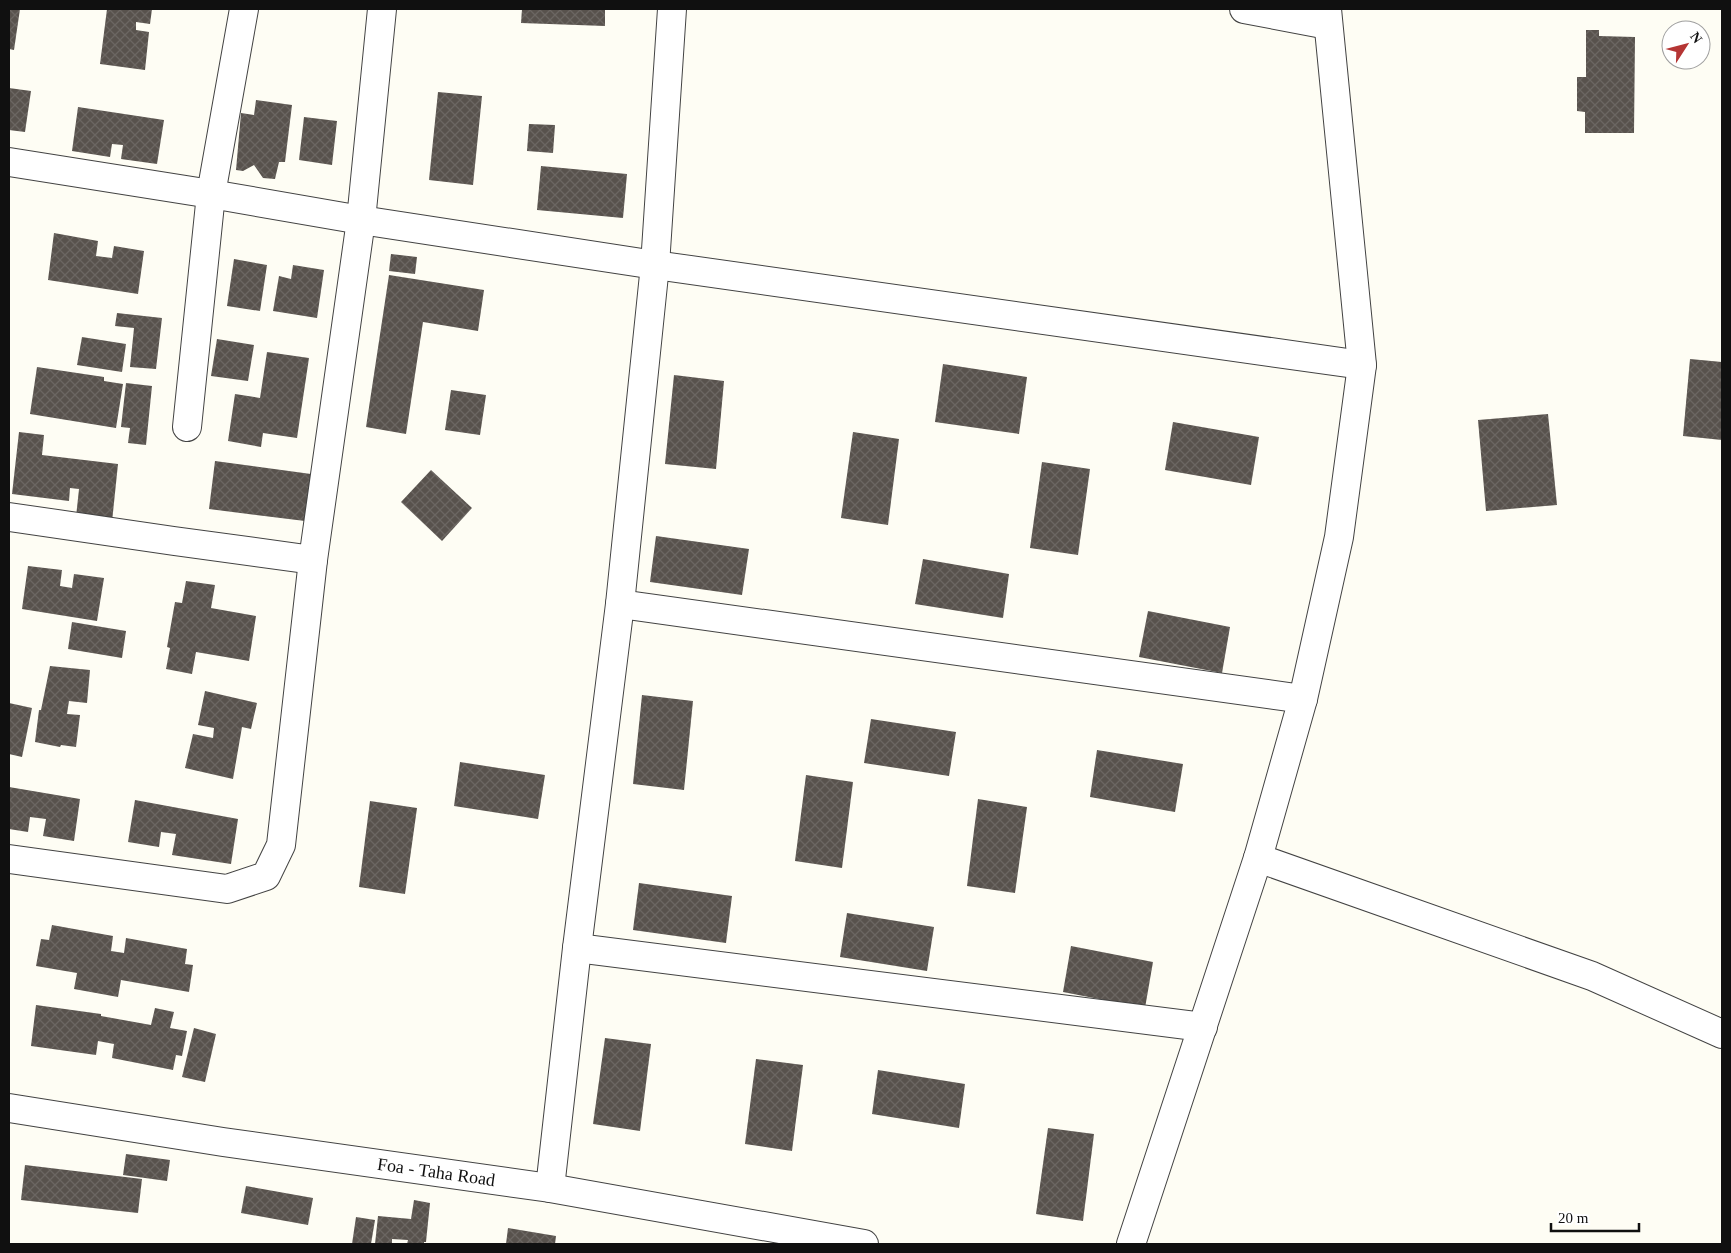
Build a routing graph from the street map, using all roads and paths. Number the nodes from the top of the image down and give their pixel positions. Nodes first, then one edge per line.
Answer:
1 (244, 9) edge
2 (382, 9) edge
3 (672, 9) edge
4 (1244, 9) edge
5 (1327, 17) edge
6 (9, 162) edge
7 (211, 194) junction
8 (361, 220) junction
9 (655, 265) junction
10 (1362, 365) junction
11 (187, 427) dead end
12 (9, 517) edge
13 (313, 560) junction
14 (620, 604) junction
15 (1303, 699) junction
16 (1258, 858) junction
17 (9, 859) edge
18 (577, 948) junction
19 (1204, 1027) junction
20 (1722, 1034) edge
21 (9, 1108) edge
22 (550, 1188) junction
23 (864, 1244) edge
24 (1131, 1244) edge

1 - 7 street
2 - 8 street
3 - 9 street
4 - 5 street
5 - 10 street
6 - 7 street
7 - 8 street
7 - 11 street
8 - 9 street
8 - 13 street
9 - 10 street
9 - 14 street
10 - 15 street
12 - 13 street
13 - 17 street
14 - 15 street
14 - 18 street
15 - 16 street
16 - 19 street
16 - 20 street
18 - 19 street
18 - 22 street
19 - 24 street
21 - 22 street, Foa - Taha Road
22 - 23 street, Foa - Taha Road

